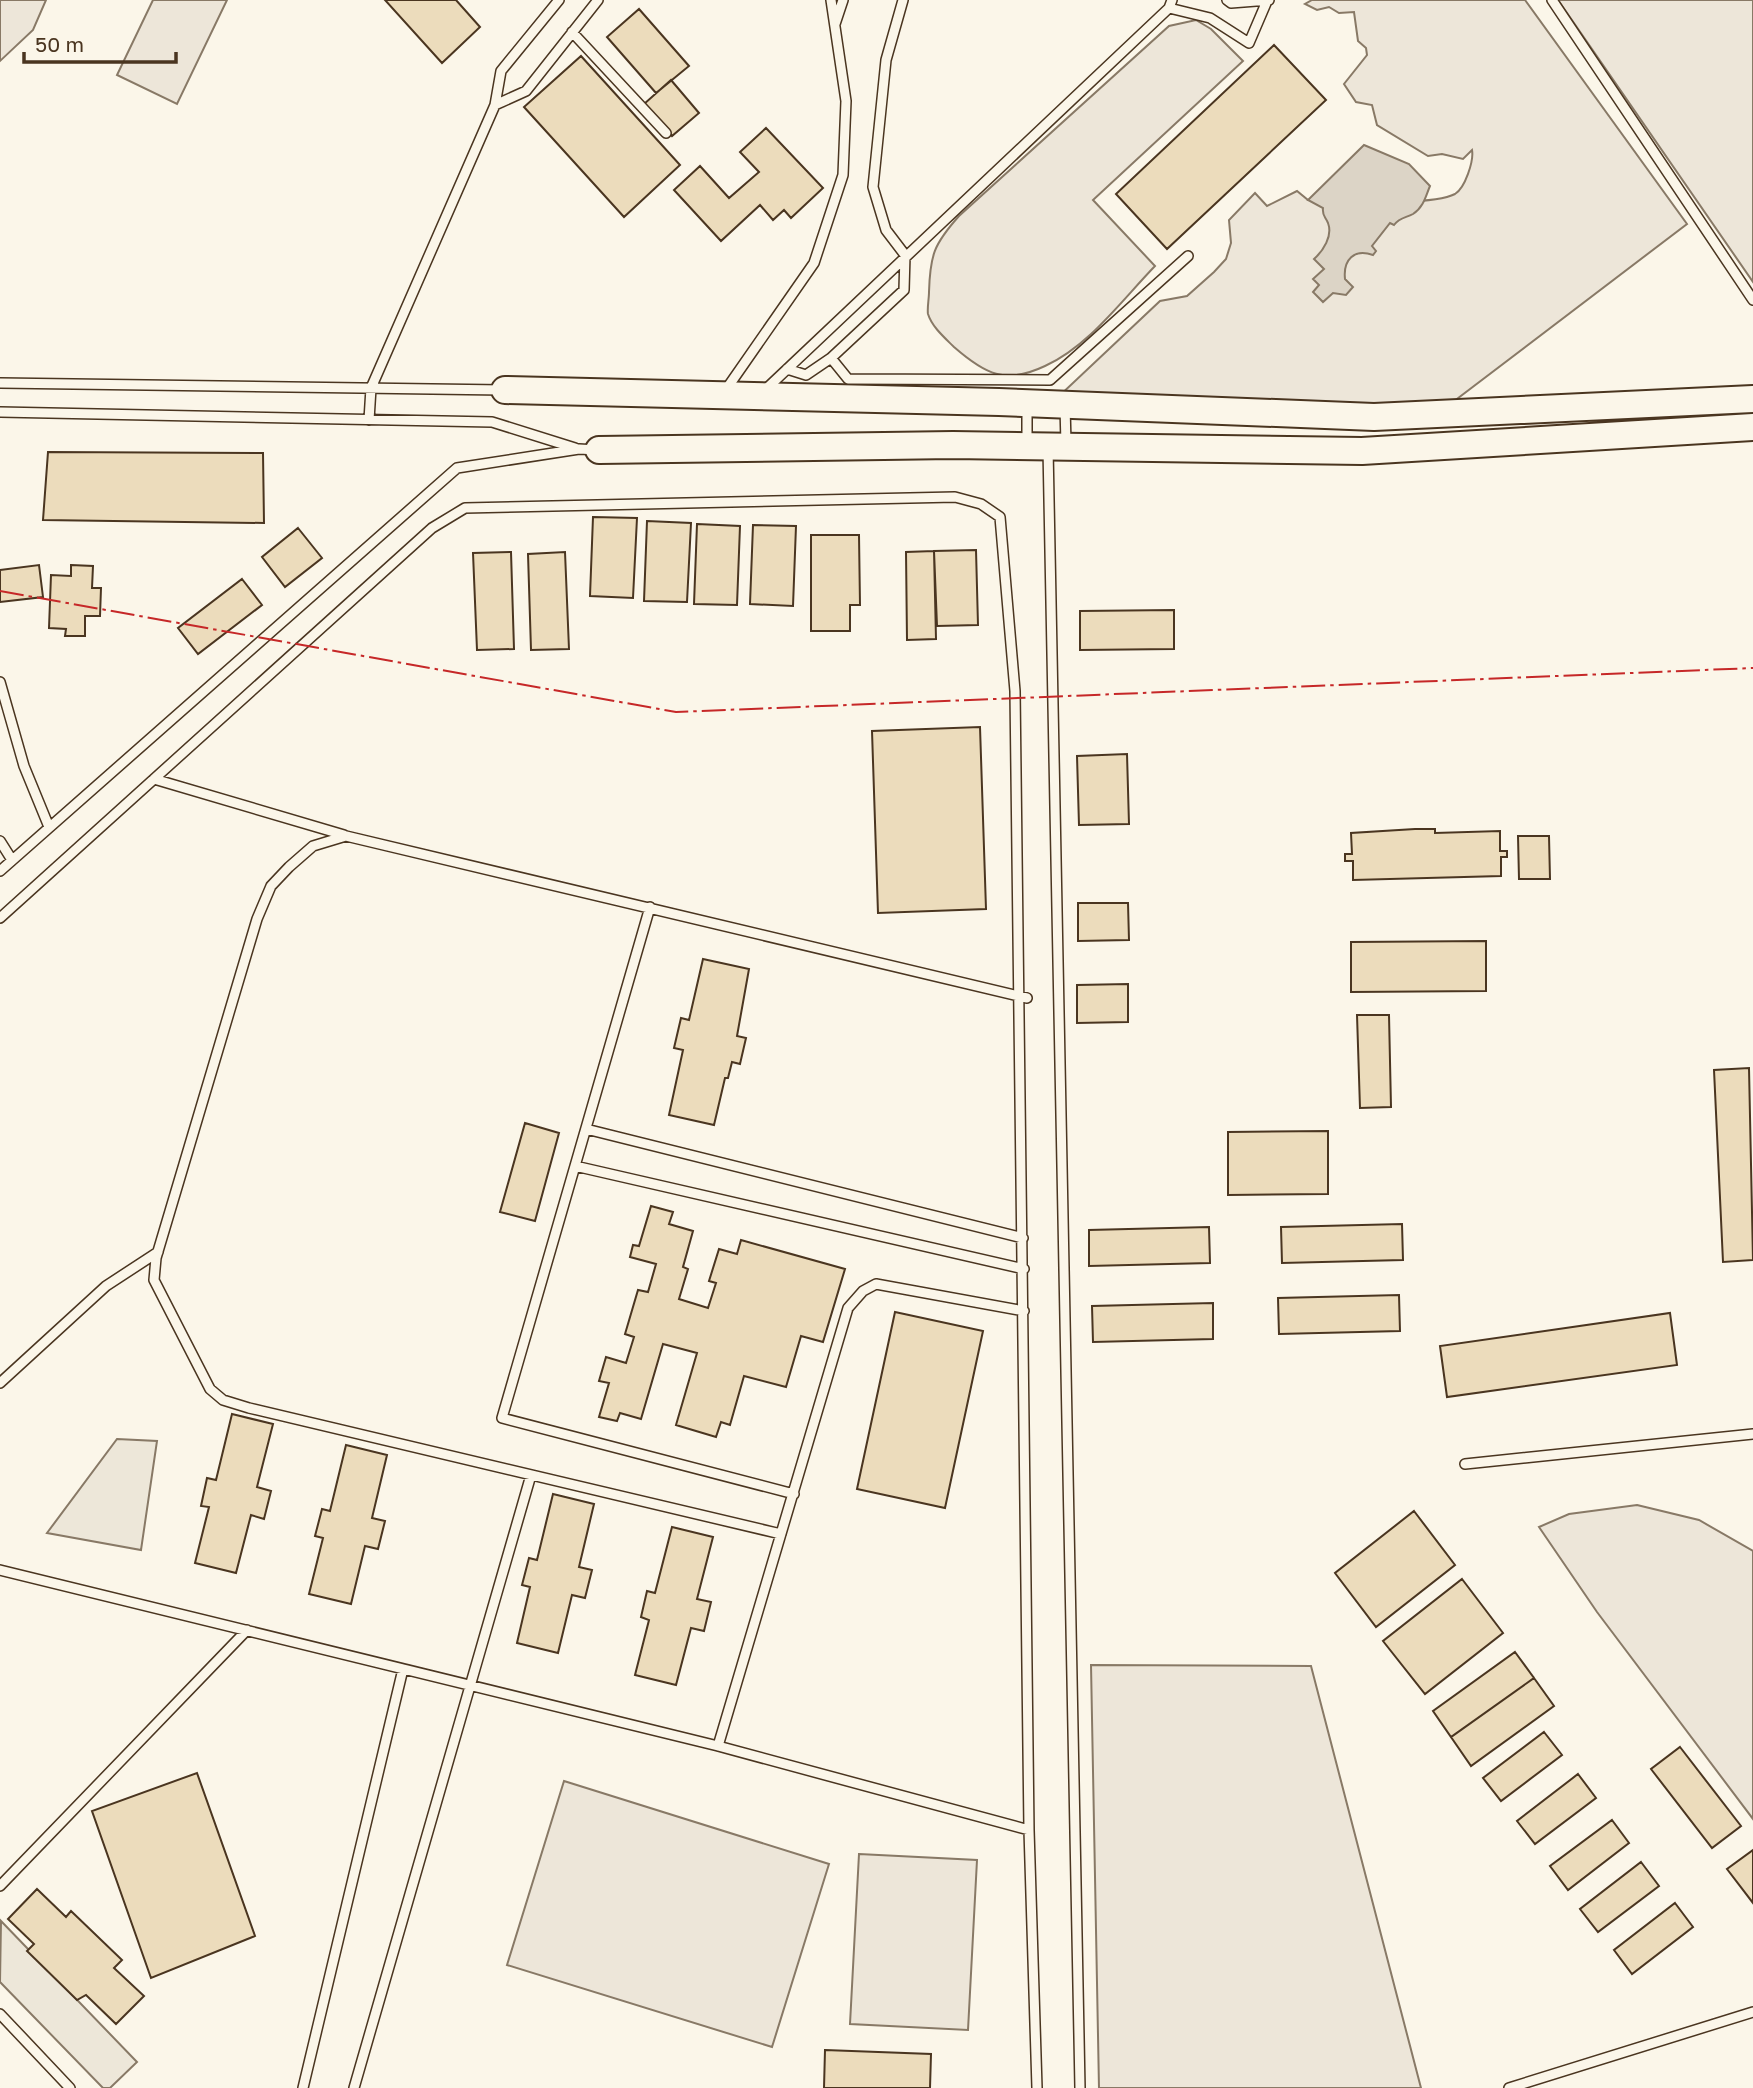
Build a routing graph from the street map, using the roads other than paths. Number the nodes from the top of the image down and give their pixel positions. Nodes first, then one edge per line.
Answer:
1 (559, 0) edge
2 (598, 0) edge
3 (831, 0) edge
4 (844, 0) edge
5 (903, 0) edge
6 (1227, 0) edge
7 (1268, 0) edge
8 (1552, 0) edge
9 (1170, 4) edge
10 (835, 25) junction
11 (572, 32) junction
12 (495, 105) junction
13 (666, 133) dead end
14 (905, 255) junction
15 (1188, 256) dead end
16 (1753, 300) edge
17 (831, 358) junction
18 (787, 369) junction
19 (0, 383) edge
20 (371, 388) junction
21 (505, 390) joint
22 (722, 395) junction
23 (758, 396) junction
24 (1753, 399) edge
25 (1027, 403) junction
26 (1065, 404) junction
27 (0, 412) edge
28 (369, 419) junction
29 (1753, 427) edge
30 (1047, 446) junction
31 (589, 449) junction
32 (0, 682) edge
33 (154, 779) junction
34 (49, 827) junction
35 (346, 836) junction
36 (0, 841) edge
37 (12, 860) junction
38 (0, 871) edge
39 (650, 907) junction
40 (0, 918) edge
41 (1023, 997) junction
42 (586, 1129) junction
43 (575, 1166) junction
44 (1023, 1238) junction
45 (158, 1252) junction
46 (1024, 1269) junction
47 (1024, 1311) junction
48 (0, 1383) edge
49 (1753, 1434) edge
50 (1465, 1464) dead end
51 (531, 1475) junction
52 (793, 1494) junction
53 (781, 1534) junction
54 (0, 1570) edge
55 (247, 1630) junction
56 (403, 1669) junction
57 (472, 1686) junction
58 (718, 1746) junction
59 (1029, 1830) junction
60 (0, 1886) edge
61 (1753, 2012) edge
62 (0, 2014) edge
63 (70, 2088) edge
64 (303, 2088) edge
65 (354, 2088) edge
66 (1037, 2088) edge
67 (1080, 2088) edge
68 (1510, 2088) edge

1 - 12 lane
2 - 11 lane
3 - 10 lane
4 - 10 lane
5 - 14 lane
6 - 7 lane
7 - 9 lane
8 - 16 lane
9 - 14 lane
10 - 22 lane
11 - 12 lane
11 - 13 lane
12 - 20 lane
14 - 17 lane
14 - 18 lane
15 - 17 lane
17 - 18 lane
18 - 23 lane
19 - 20 lane
20 - 21 lane
20 - 28 lane
21 - 22 street
22 - 23 street
23 - 25 street
24 - 26 street
25 - 26 street
25 - 30 lane
26 - 30 lane
27 - 28 lane
28 - 31 lane
29 - 30 street
30 - 31 street
30 - 67 lane
31 - 34 lane
32 - 34 lane
33 - 35 lane
33 - 40 lane
33 - 41 lane
34 - 37 lane
35 - 39 lane
35 - 45 lane
36 - 37 lane
37 - 38 lane
39 - 41 lane
39 - 42 lane
41 - 44 lane
42 - 43 lane
42 - 44 lane
43 - 46 lane
43 - 52 lane
44 - 46 lane
45 - 48 lane
45 - 51 lane
46 - 47 lane
47 - 52 lane
47 - 59 lane
49 - 50 lane
51 - 53 lane
51 - 57 lane
52 - 53 lane
53 - 58 lane
54 - 55 lane
55 - 56 lane
55 - 60 lane
56 - 57 lane
56 - 64 lane
57 - 58 lane
57 - 65 lane
58 - 59 lane
59 - 66 lane
61 - 68 lane
62 - 63 lane

